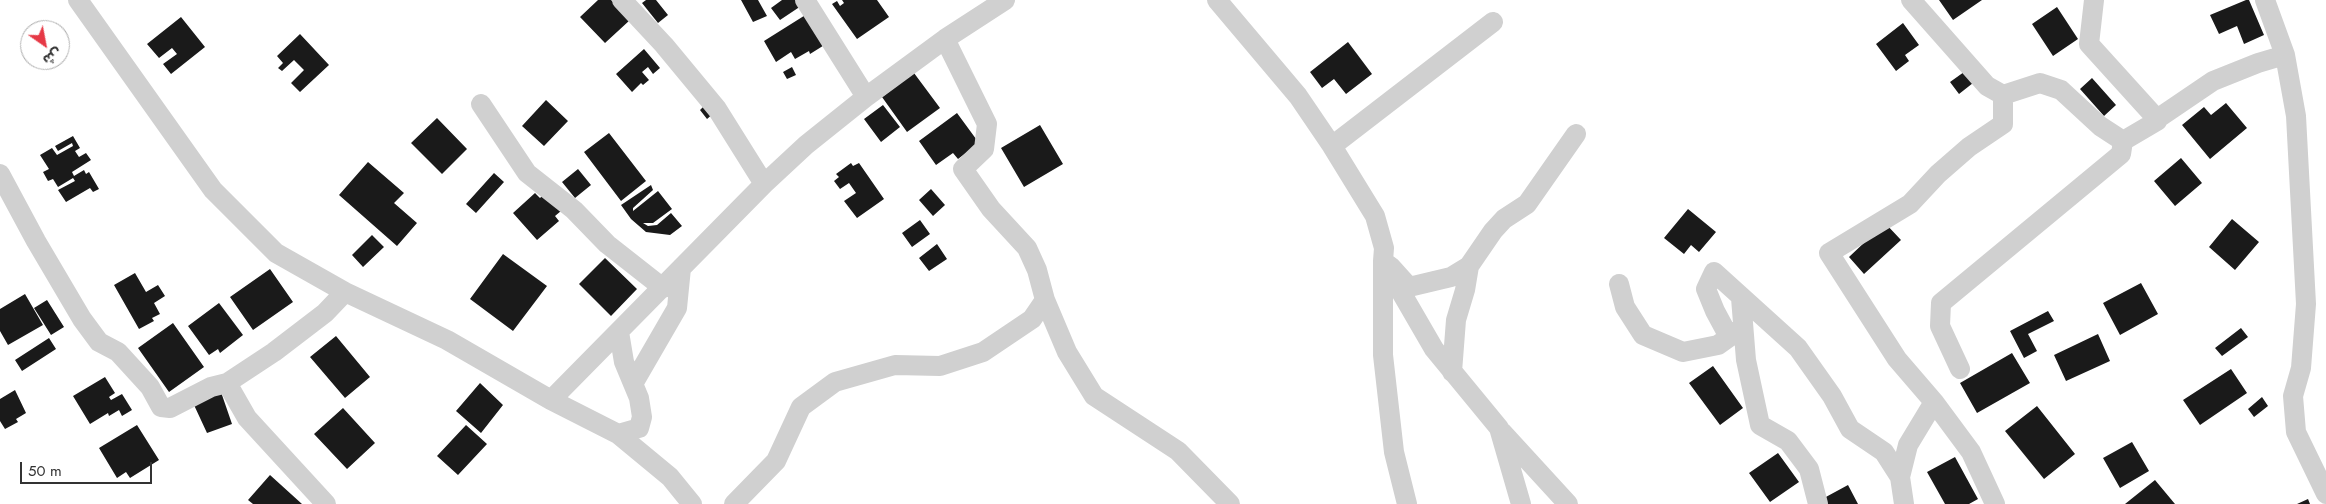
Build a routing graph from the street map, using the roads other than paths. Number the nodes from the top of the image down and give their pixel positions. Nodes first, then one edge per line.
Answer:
1 (78, 0) edge
2 (622, 0) edge
3 (806, 0) edge
4 (1005, 0) edge
5 (1217, 0) edge
6 (1912, 0) edge
7 (2094, 0) edge
8 (2265, 0) edge
9 (1494, 22) dead end
10 (945, 39) junction
11 (2285, 55) junction
12 (2003, 95) junction
13 (866, 97) junction
14 (481, 104) dead end
15 (2156, 120) junction
16 (1576, 134) dead end
17 (2123, 141) junction
18 (1332, 146) junction
19 (0, 174) edge
20 (764, 184) junction
21 (1383, 261) junction
22 (1469, 266) junction
23 (681, 268) junction
24 (1619, 284) dead end
25 (663, 288) junction
26 (345, 292) junction
27 (1741, 298) junction
28 (1046, 300) junction
29 (619, 332) junction
30 (1736, 332) junction
31 (1960, 369) dead end
32 (1452, 372) junction
33 (227, 383) junction
34 (634, 384) junction
35 (551, 400) junction
36 (1934, 402) junction
37 (1499, 428) junction
38 (618, 434) junction
39 (1900, 477) junction
40 (2326, 494) edge
41 (326, 504) edge
42 (692, 504) edge
43 (734, 504) edge
44 (1230, 504) edge
45 (1407, 504) edge
46 (1521, 504) edge
47 (1568, 504) edge
48 (1818, 504) edge
49 (1904, 504) edge
50 (1995, 504) edge

1 - 26 street
2 - 20 street
3 - 13 street
4 - 10 street
5 - 18 street
6 - 12 street
7 - 15 street
8 - 11 street
9 - 18 street
10 - 13 street
10 - 28 street
11 - 15 street
11 - 40 street
12 - 17 street
12 - 36 street
13 - 20 street
14 - 25 street
15 - 17 street
16 - 22 street
17 - 31 street
18 - 21 street
19 - 33 street
20 - 23 street
21 - 22 street
21 - 32 street
21 - 45 street
22 - 32 street
23 - 25 street
23 - 34 street
24 - 30 street
25 - 29 street
26 - 33 street
26 - 35 street
27 - 30 street
27 - 30 street
27 - 39 street
28 - 43 street
28 - 44 street
29 - 34 street
29 - 35 street
30 - 48 street
32 - 37 street
33 - 41 street
34 - 38 street
35 - 38 street
36 - 39 street
36 - 50 street
37 - 46 street
37 - 47 street
38 - 42 street
39 - 49 street

